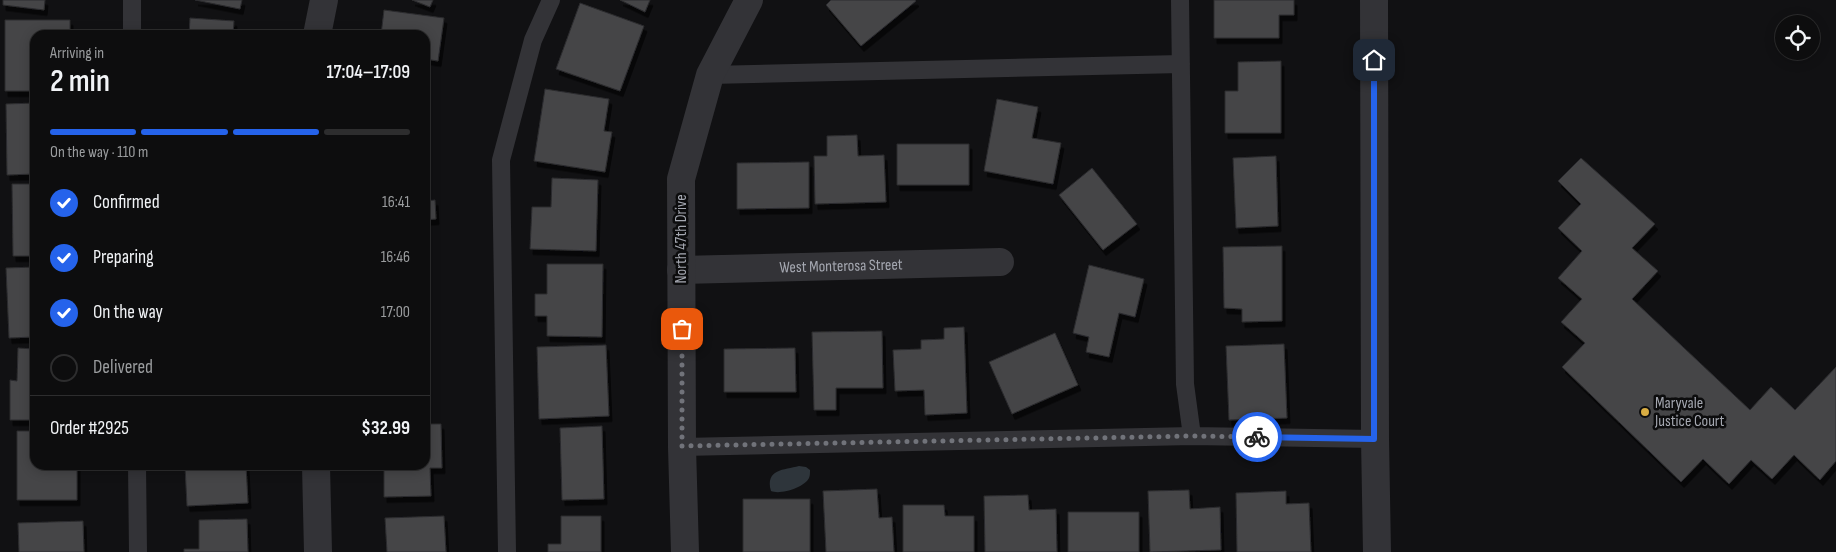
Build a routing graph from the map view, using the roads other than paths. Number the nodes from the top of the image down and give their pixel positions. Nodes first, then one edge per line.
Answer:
1 (132, 0) edge
2 (324, 0) edge
3 (551, 0) edge
4 (749, 0) edge
5 (1180, 0) edge
6 (1374, 0) edge
7 (132, 30) edge
8 (318, 30) edge
9 (1181, 64) junction
10 (710, 75) junction
11 (1000, 262) dead end
12 (681, 270) junction
13 (1192, 436) junction
14 (1374, 439) junction
15 (682, 446) junction
16 (137, 470) edge
17 (316, 470) edge
18 (138, 552) edge
19 (318, 552) edge
20 (506, 552) edge
21 (685, 552) edge
22 (1376, 552) edge

1 - 7 lane
2 - 8 street
3 - 20 lane
4 - 10 street, North 47th Drive
5 - 9 lane
6 - 14 street
9 - 10 lane
9 - 13 lane
10 - 12 street, North 47th Drive
11 - 12 street, West Monterosa Street
12 - 15 street, North 47th Drive
13 - 14 lane
13 - 15 lane
14 - 22 street
15 - 21 street, North 47th Drive
16 - 18 lane
17 - 19 street

